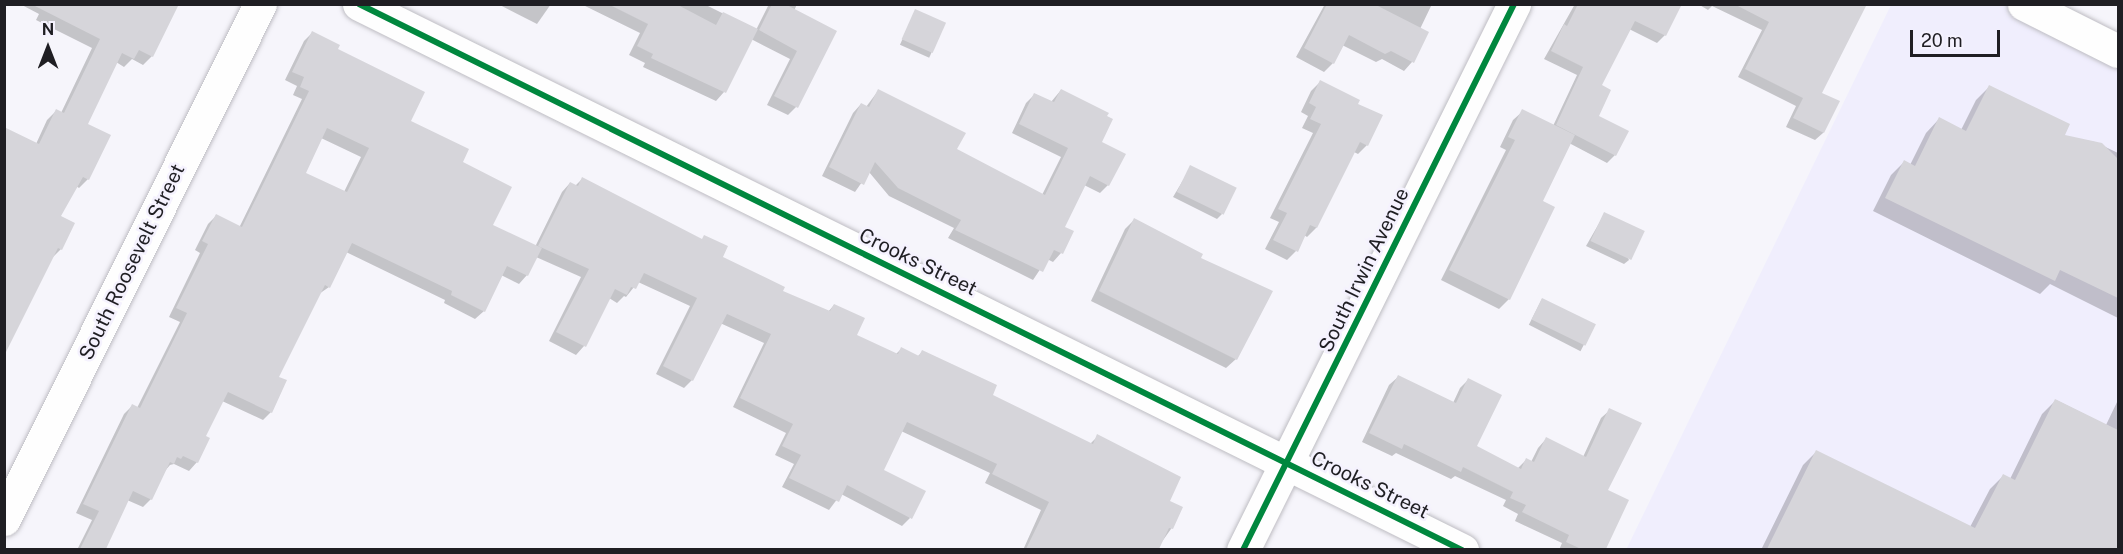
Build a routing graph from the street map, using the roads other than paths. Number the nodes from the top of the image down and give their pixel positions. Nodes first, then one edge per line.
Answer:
1 (260, 4) edge
2 (359, 4) edge
3 (1514, 4) edge
4 (2024, 4) edge
5 (2118, 51) edge
6 (1287, 463) junction
7 (4, 519) edge
8 (1243, 549) edge
9 (1462, 549) edge

1 - 7 street, South Roosevelt Street
2 - 6 street, Crooks Street
3 - 6 street, South Irwin Avenue
4 - 5 street
6 - 8 street, South Irwin Avenue
6 - 9 street, Crooks Street

